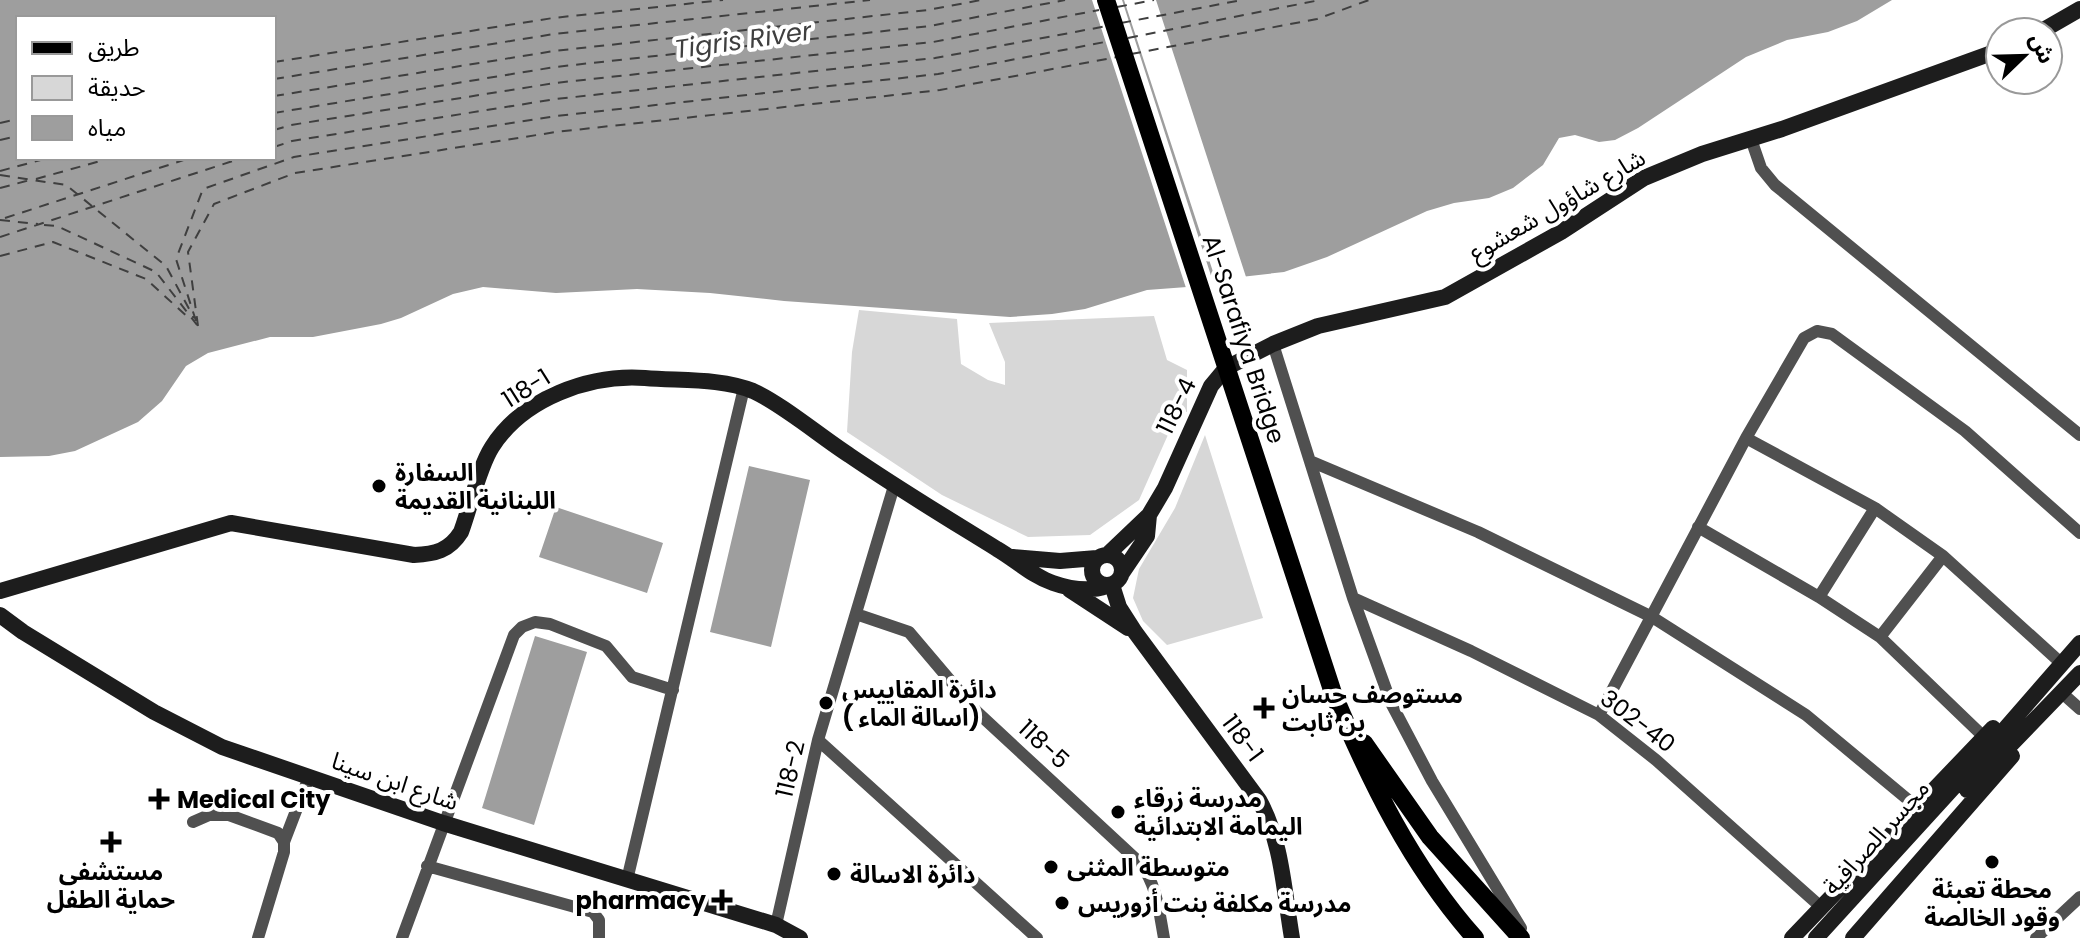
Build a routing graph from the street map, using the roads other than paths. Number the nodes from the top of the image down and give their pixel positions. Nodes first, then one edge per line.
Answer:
1 (1106, 0) edge
2 (1984, 56) edge
3 (1751, 139) junction
4 (1273, 344) junction
5 (744, 388) junction
6 (2080, 435) edge
7 (1746, 438) junction
8 (1310, 461) junction
9 (894, 486) junction
10 (1875, 508) junction
11 (1149, 515) junction
12 (1698, 527) junction
13 (2080, 533) edge
14 (1102, 556) junction
15 (1943, 556) junction
16 (1012, 557) junction
17 (1113, 581) junction
18 (1066, 587) junction
19 (0, 591) edge
20 (1819, 597) junction
21 (1353, 598) junction
22 (856, 614) junction
23 (0, 615) edge
24 (1652, 617) junction
25 (1135, 632) junction
26 (1880, 637) junction
27 (2080, 643) edge
28 (2061, 663) junction
29 (2080, 673) edge
30 (673, 690) junction
31 (2037, 691) junction
32 (1333, 693) junction
33 (2057, 698) junction
34 (2080, 709) edge
35 (1599, 715) junction
36 (1984, 737) junction
37 (818, 740) junction
38 (1975, 772) junction
39 (309, 777) junction
40 (1918, 808) junction
41 (193, 822) dead end
42 (443, 823) junction
43 (284, 842) junction
44 (427, 866) junction
45 (627, 880) junction
46 (2080, 897) edge
47 (1821, 907) junction
48 (776, 925) junction
49 (258, 938) edge
50 (402, 938) edge
51 (599, 938) edge
52 (800, 938) edge
53 (1037, 938) edge
54 (1164, 938) edge
55 (1292, 938) edge
56 (1475, 938) edge
57 (1521, 938) edge
58 (1527, 938) edge
59 (1792, 938) edge
60 (1816, 938) edge
61 (1832, 938) edge
62 (1853, 938) edge
63 (2036, 938) edge

1 - 32 main road, Al-Sarafiya Bridge
2 - 3 street, شارع شاؤول شعشوع
3 - 4 street, شارع شاؤول شعشوع
3 - 6 street
4 - 8 street
4 - 11 street, 118-4
5 - 9 street, 118-1
5 - 19 street, 118-1
5 - 30 street
7 - 10 street
7 - 12 street
7 - 13 street
8 - 21 street
8 - 24 street
9 - 16 street, 118-1
9 - 22 street, 118-2
10 - 15 street
10 - 20 street
11 - 14 street, 118-4
11 - 17 street, 118-4
12 - 20 street
12 - 24 street
14 - 16 street
14 - 17 street
14 - 17 street
15 - 26 street
15 - 28 street
16 - 18 street, 118-1
17 - 18 street, 118-1
17 - 25 street, 118-1
18 - 25 street
20 - 26 street
21 - 35 street, 302-40
21 - 58 street
22 - 37 street, 118-2
22 - 54 street, 118-5
23 - 39 street, شارع ابن سينا
24 - 35 street
24 - 40 street
25 - 55 street, 118-1
26 - 36 street
27 - 28 street
28 - 31 street
29 - 33 street
30 - 42 street
30 - 45 street
31 - 36 street
31 - 38 street
32 - 56 main road
32 - 57 main road
33 - 34 street
33 - 38 street
33 - 62 street
35 - 47 street, 302-40
36 - 40 street
37 - 48 street, 118-2
37 - 53 street
38 - 60 street, مجسر الصرافية
38 - 61 street, مجسر الصرافية
39 - 42 street, شارع ابن سينا
39 - 43 street
40 - 47 street
41 - 43 street
42 - 44 street
42 - 45 street, شارع ابن سينا
43 - 49 street
44 - 50 street
44 - 51 street
45 - 48 street, شارع ابن سينا
46 - 63 street
47 - 59 street
48 - 52 street, شارع ابن سينا

